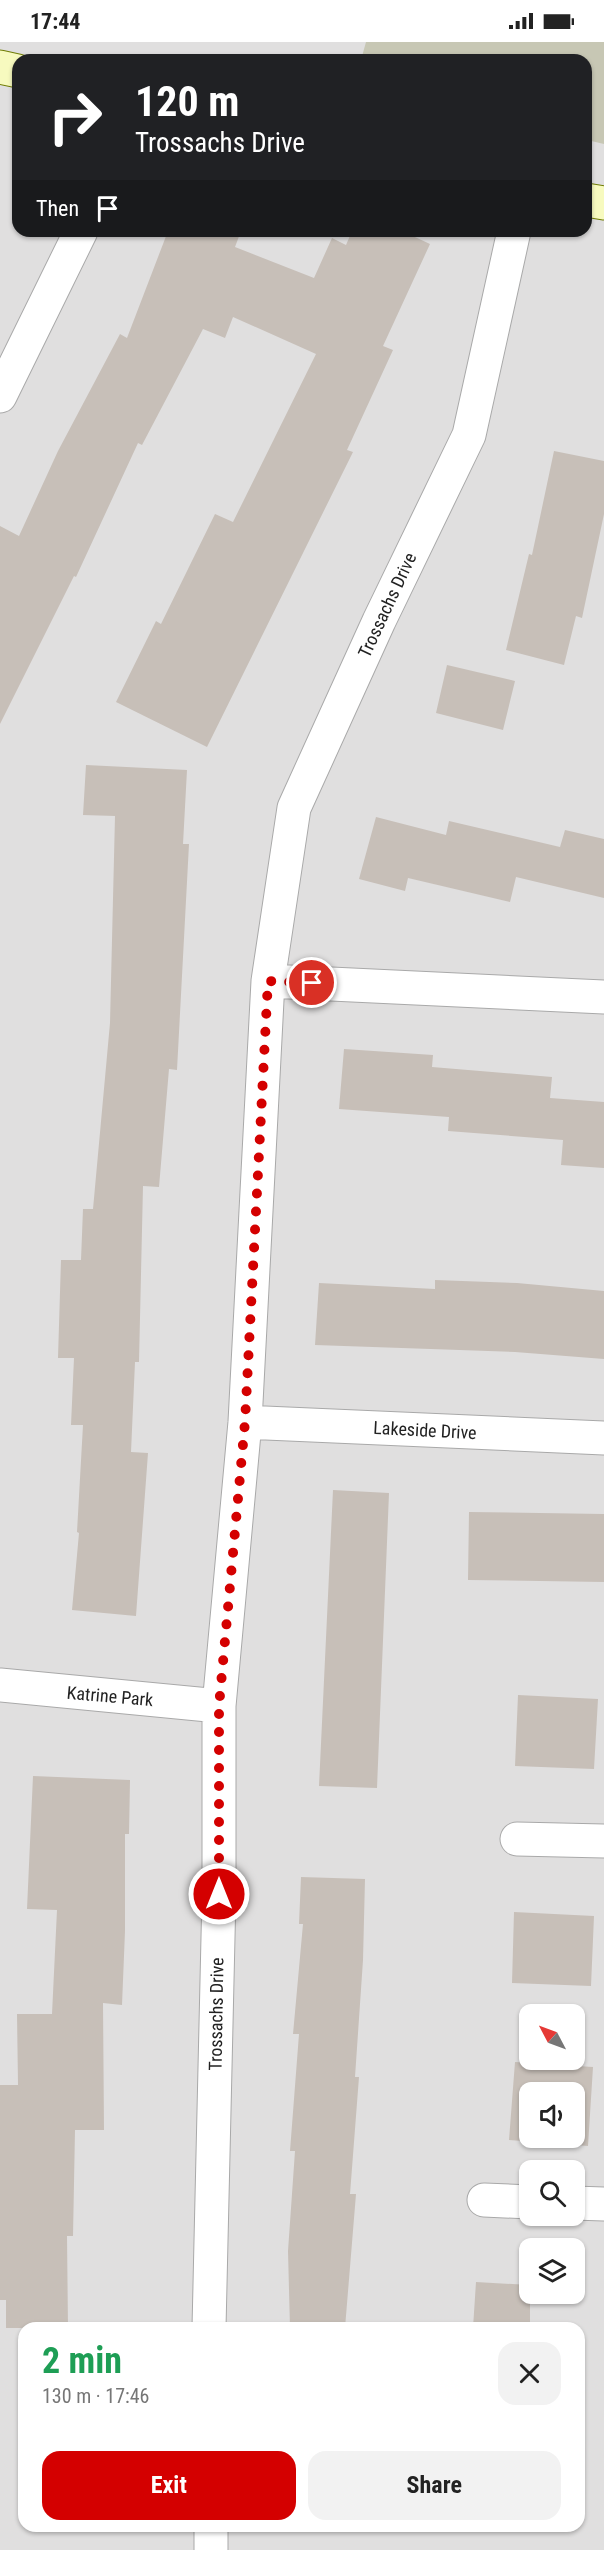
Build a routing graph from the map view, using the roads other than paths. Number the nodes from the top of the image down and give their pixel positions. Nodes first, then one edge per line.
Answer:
1 (78, 237) edge
2 (513, 237) edge
3 (0, 396) edge
4 (268, 981) junction
5 (604, 997) edge
6 (245, 1422) junction
7 (604, 1438) edge
8 (0, 1685) edge
9 (219, 1706) junction
10 (517, 1839) dead end
11 (604, 1841) edge
12 (484, 2200) dead end
13 (519, 2202) edge
14 (585, 2203) edge
15 (604, 2204) edge
16 (209, 2322) edge
17 (211, 2532) edge
18 (211, 2550) edge

1 - 3 street
2 - 4 street, Trossachs Drive
4 - 5 street
4 - 6 street, Trossachs Drive
6 - 7 street, Lakeside Drive
6 - 9 street, Trossachs Drive
8 - 9 street, Katrine Park
9 - 16 street, Trossachs Drive
10 - 11 street
12 - 13 street
14 - 15 street
17 - 18 street

